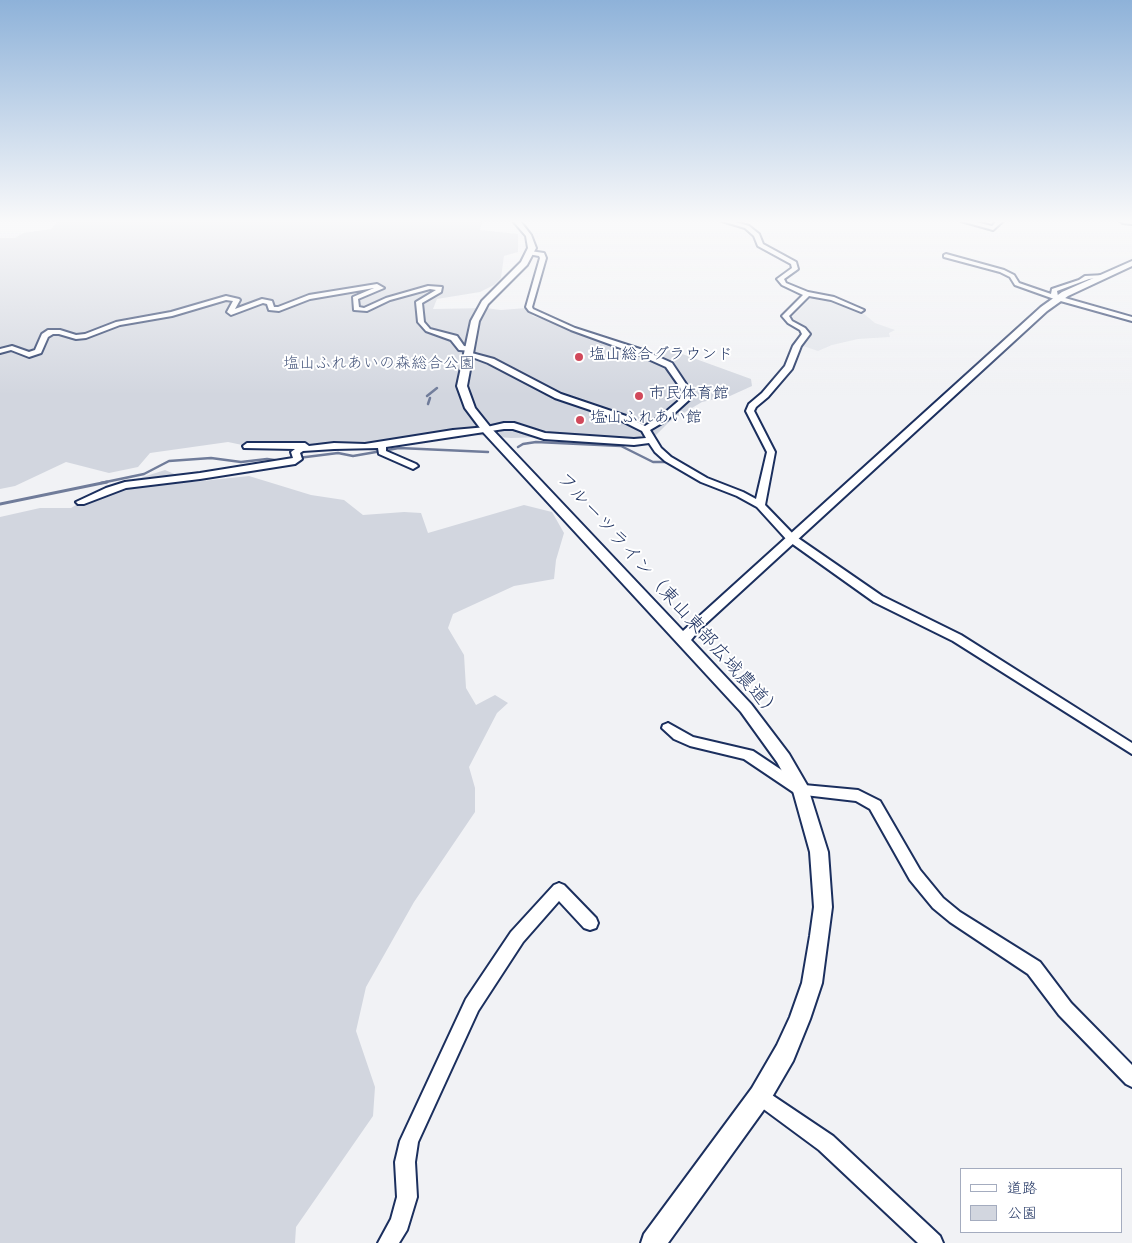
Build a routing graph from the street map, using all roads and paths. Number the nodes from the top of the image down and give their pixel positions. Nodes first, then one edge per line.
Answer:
1 (509, 279) edge
2 (537, 279) edge
3 (782, 279) edge
4 (1014, 279) edge
5 (1096, 279) edge
6 (806, 294) junction
7 (1057, 297) junction
8 (861, 310) dead end
9 (1132, 319) edge
10 (0, 351) edge
11 (468, 352) junction
12 (645, 429) junction
13 (487, 430) junction
14 (652, 440) junction
15 (247, 446) dead end
16 (334, 446) junction
17 (382, 448) junction
18 (413, 466) dead end
19 (81, 502) dead end
20 (760, 505) junction
21 (791, 538) junction
22 (683, 640) junction
23 (668, 728) dead end
24 (1132, 749) edge
25 (801, 790) junction
26 (590, 923) dead end
27 (1132, 1078) edge
28 (760, 1096) junction
29 (388, 1243) edge
30 (653, 1243) edge
31 (933, 1243) edge

1 - 11 street, フルーツライン（東山東部広域農道）
2 - 12 street
3 - 6 street
4 - 7 street
5 - 7 street
6 - 8 street
6 - 20 street
7 - 9 street
7 - 21 street
10 - 11 street
11 - 12 street
11 - 13 street, フルーツライン（東山東部広域農道）
12 - 14 street
13 - 14 street
13 - 17 street
13 - 22 street, フルーツライン（東山東部広域農道）
14 - 20 street
15 - 16 street
16 - 17 street
16 - 19 street
17 - 18 street
20 - 21 street
21 - 22 street
21 - 24 street
22 - 25 street, フルーツライン（東山東部広域農道）
23 - 25 street
25 - 27 street
25 - 28 street, フルーツライン（東山東部広域農道）
26 - 29 street
28 - 30 street, フルーツライン（東山東部広域農道）
28 - 31 street

